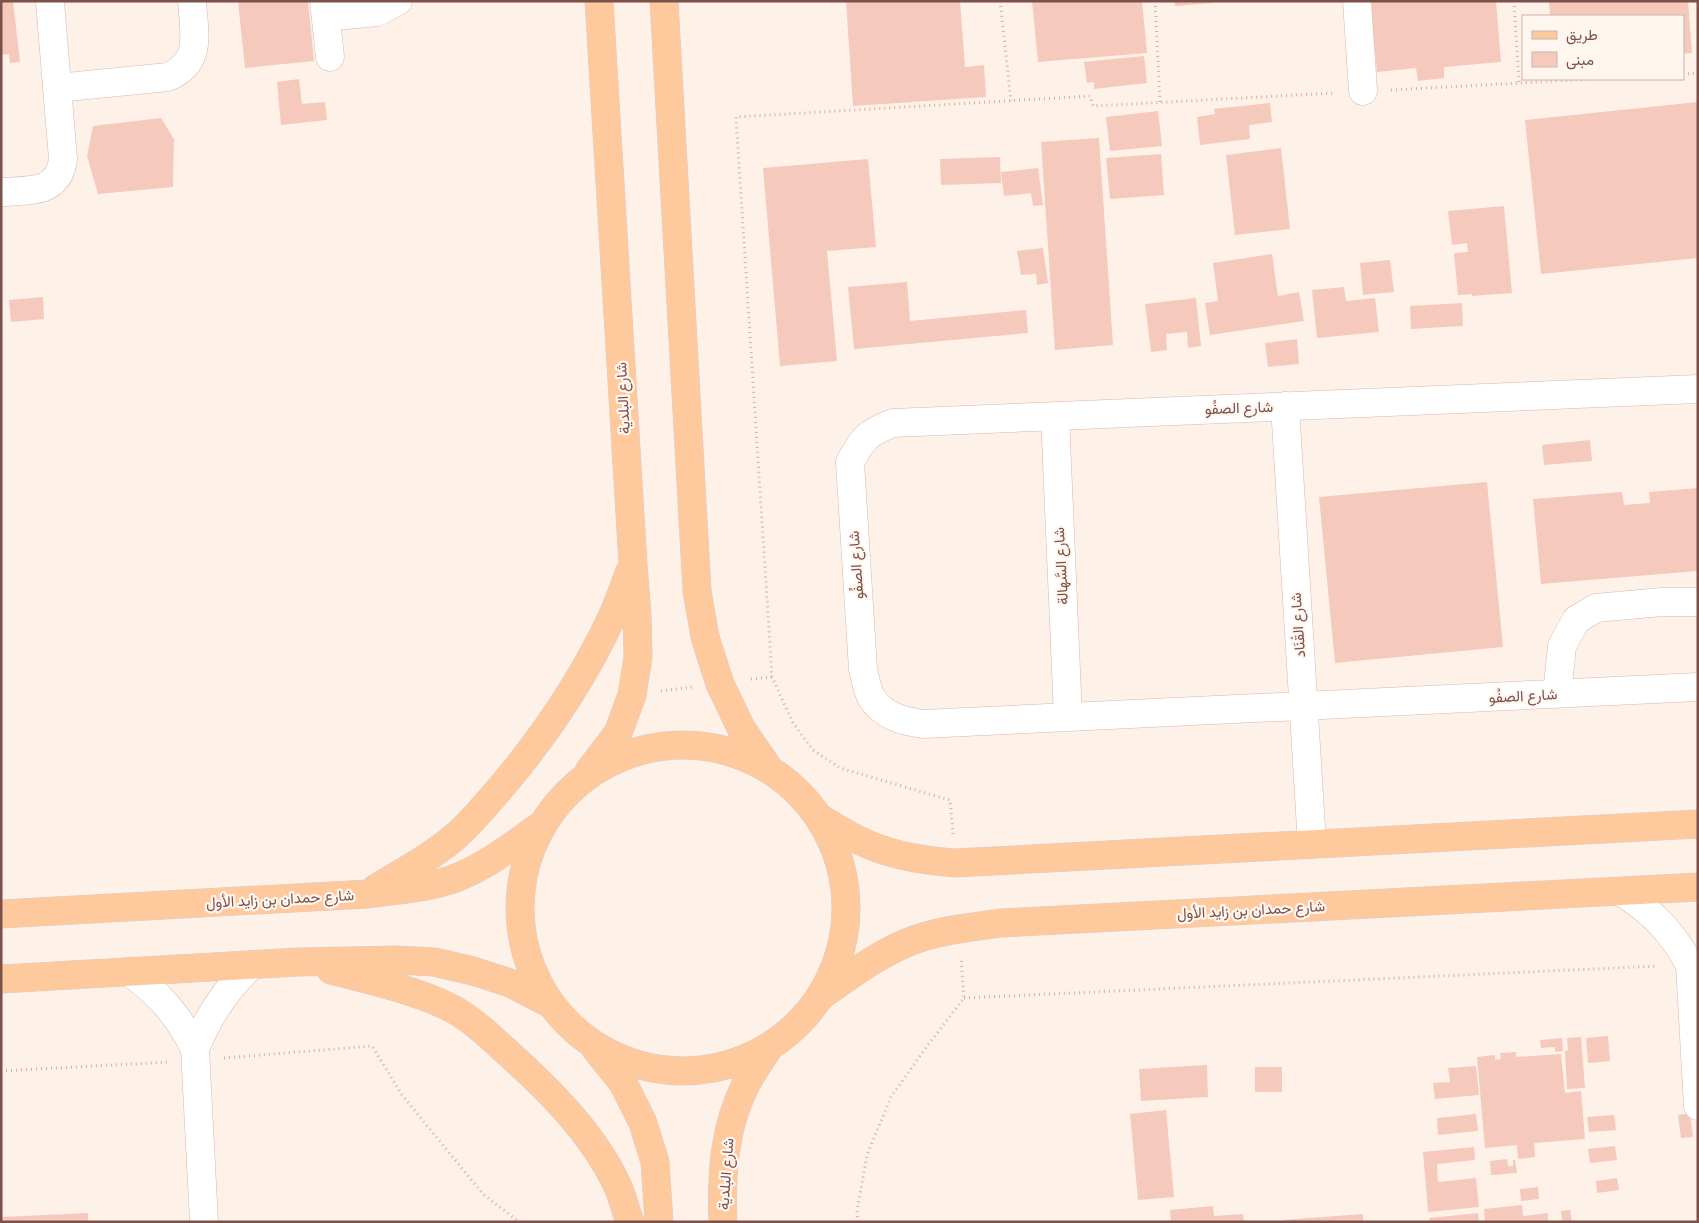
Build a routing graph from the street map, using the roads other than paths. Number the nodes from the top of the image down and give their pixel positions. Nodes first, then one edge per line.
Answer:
1 (192, 1) edge
2 (398, 1) edge
3 (599, 1) edge
4 (664, 1) edge
5 (1357, 1) edge
6 (50, 2) edge
7 (325, 9) edge
8 (330, 58) dead end
9 (57, 88) junction
10 (1363, 91) road end
11 (1, 192) edge
12 (1698, 388) edge
13 (1285, 406) junction
14 (1055, 416) junction
15 (633, 564) junction
16 (1698, 602) edge
17 (1698, 687) edge
18 (1557, 694) junction
19 (1303, 706) junction
20 (1068, 717) junction
21 (769, 769) junction
22 (582, 780) junction
23 (819, 817) junction
24 (1698, 824) edge
25 (542, 825) junction
26 (1312, 844) junction
27 (1698, 887) edge
28 (1621, 892) junction
29 (367, 894) junction
30 (1, 914) edge
31 (1694, 958) edge
32 (298, 962) junction
33 (252, 965) junction
34 (129, 972) junction
35 (1, 979) edge
36 (821, 996) junction
37 (549, 1003) junction
38 (591, 1043) junction
39 (770, 1046) junction
40 (196, 1055) junction
41 (1698, 1106) edge
42 (204, 1222) edge
43 (630, 1222) edge
44 (660, 1222) edge
45 (723, 1222) edge

1 - 9 street
2 - 7 street
3 - 15 main road, شارع البلدية
4 - 21 main road
5 - 10 street
6 - 9 street
7 - 8 street
9 - 11 street
12 - 13 street, شارع الصفُو
13 - 14 street, شارع الصفُو
13 - 19 street, شارع القْنَاد
14 - 20 street, شارع السَّهالة
14 - 20 street, شارع الصفُو
15 - 22 main road, شارع البلدية
15 - 29 main road
16 - 18 street
17 - 18 street, شارع الصفُو
18 - 19 street, شارع الصفُو
19 - 20 street, شارع الصفُو
19 - 26 street, شارع القْنَاد
21 - 22 main road
21 - 23 main road
22 - 25 main road
23 - 26 main road
23 - 36 main road
24 - 26 main road
25 - 29 main road, شارع حمدان بن زايد الأول
25 - 37 main road
27 - 28 main road, شارع حمدان بن زايد الأول
28 - 31 street
28 - 36 main road, شارع حمدان بن زايد الأول
29 - 30 main road, شارع حمدان بن زايد الأول
31 - 41 street
32 - 33 main road
32 - 37 main road
32 - 43 main road
33 - 34 main road
33 - 40 street
34 - 35 main road
34 - 40 street
36 - 39 main road
37 - 38 main road
38 - 39 main road
38 - 44 main road
39 - 45 main road, شارع البلدية
40 - 42 street

